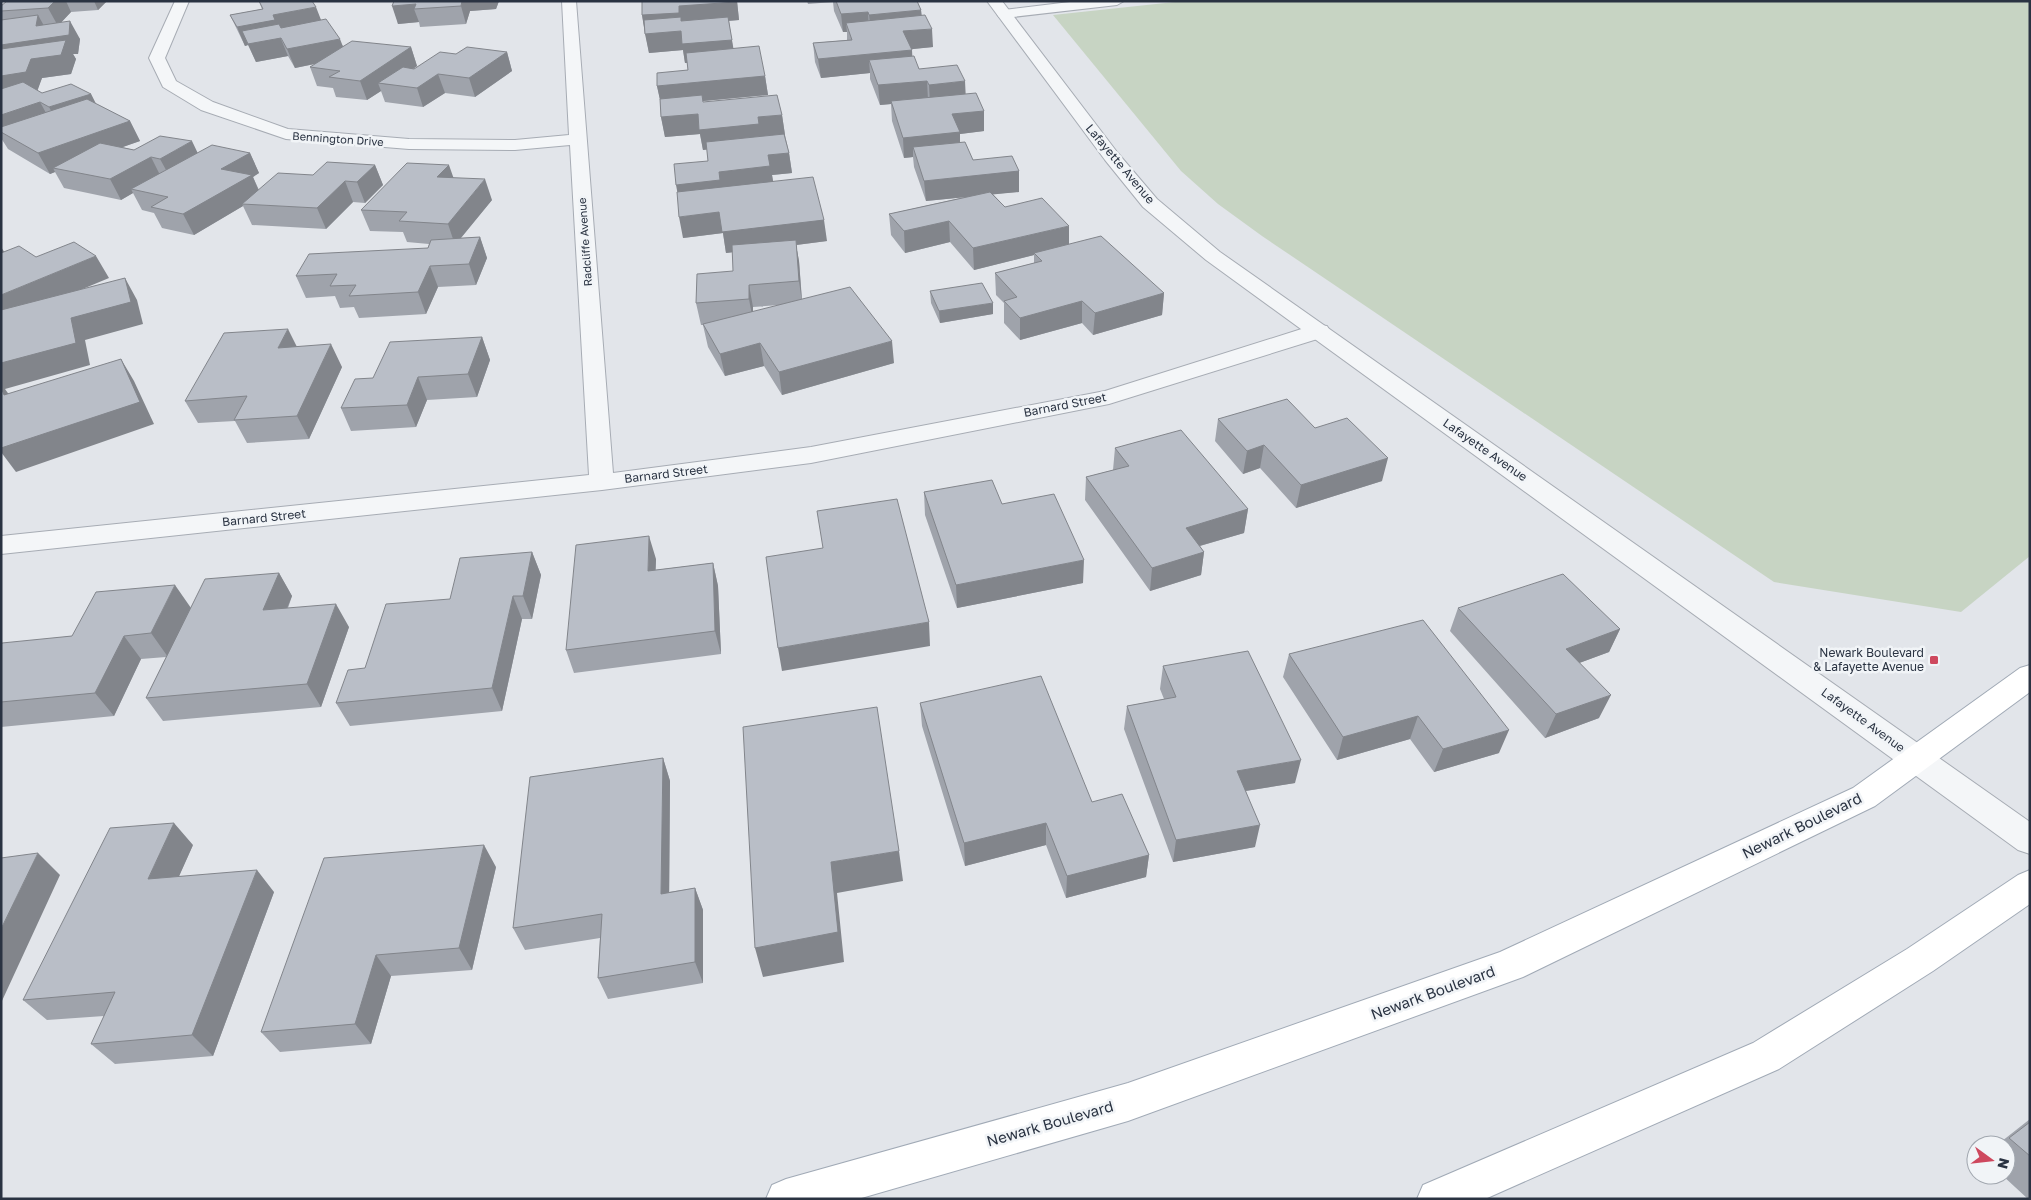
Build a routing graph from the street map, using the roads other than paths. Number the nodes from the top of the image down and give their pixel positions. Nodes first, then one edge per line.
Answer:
1 (182, 1) edge
2 (569, 1) edge
3 (1117, 1) edge
4 (999, 8) edge
5 (579, 139) junction
6 (1319, 331) junction
7 (602, 482) junction
8 (1, 545) edge
9 (2030, 676) edge
10 (1916, 758) junction
11 (2030, 840) edge
12 (2030, 884) edge
13 (786, 1199) edge
14 (1437, 1199) edge

1 - 5 street, Bennington Drive
2 - 5 street, Radcliffe Avenue
3 - 4 street
4 - 6 street, Lafayette Avenue
5 - 7 street, Radcliffe Avenue
6 - 7 street, Barnard Street
6 - 10 street, Lafayette Avenue
7 - 8 street, Barnard Street
9 - 10 main road, Newark Boulevard
10 - 11 street, Lafayette Avenue
10 - 13 main road, Newark Boulevard
12 - 14 main road

